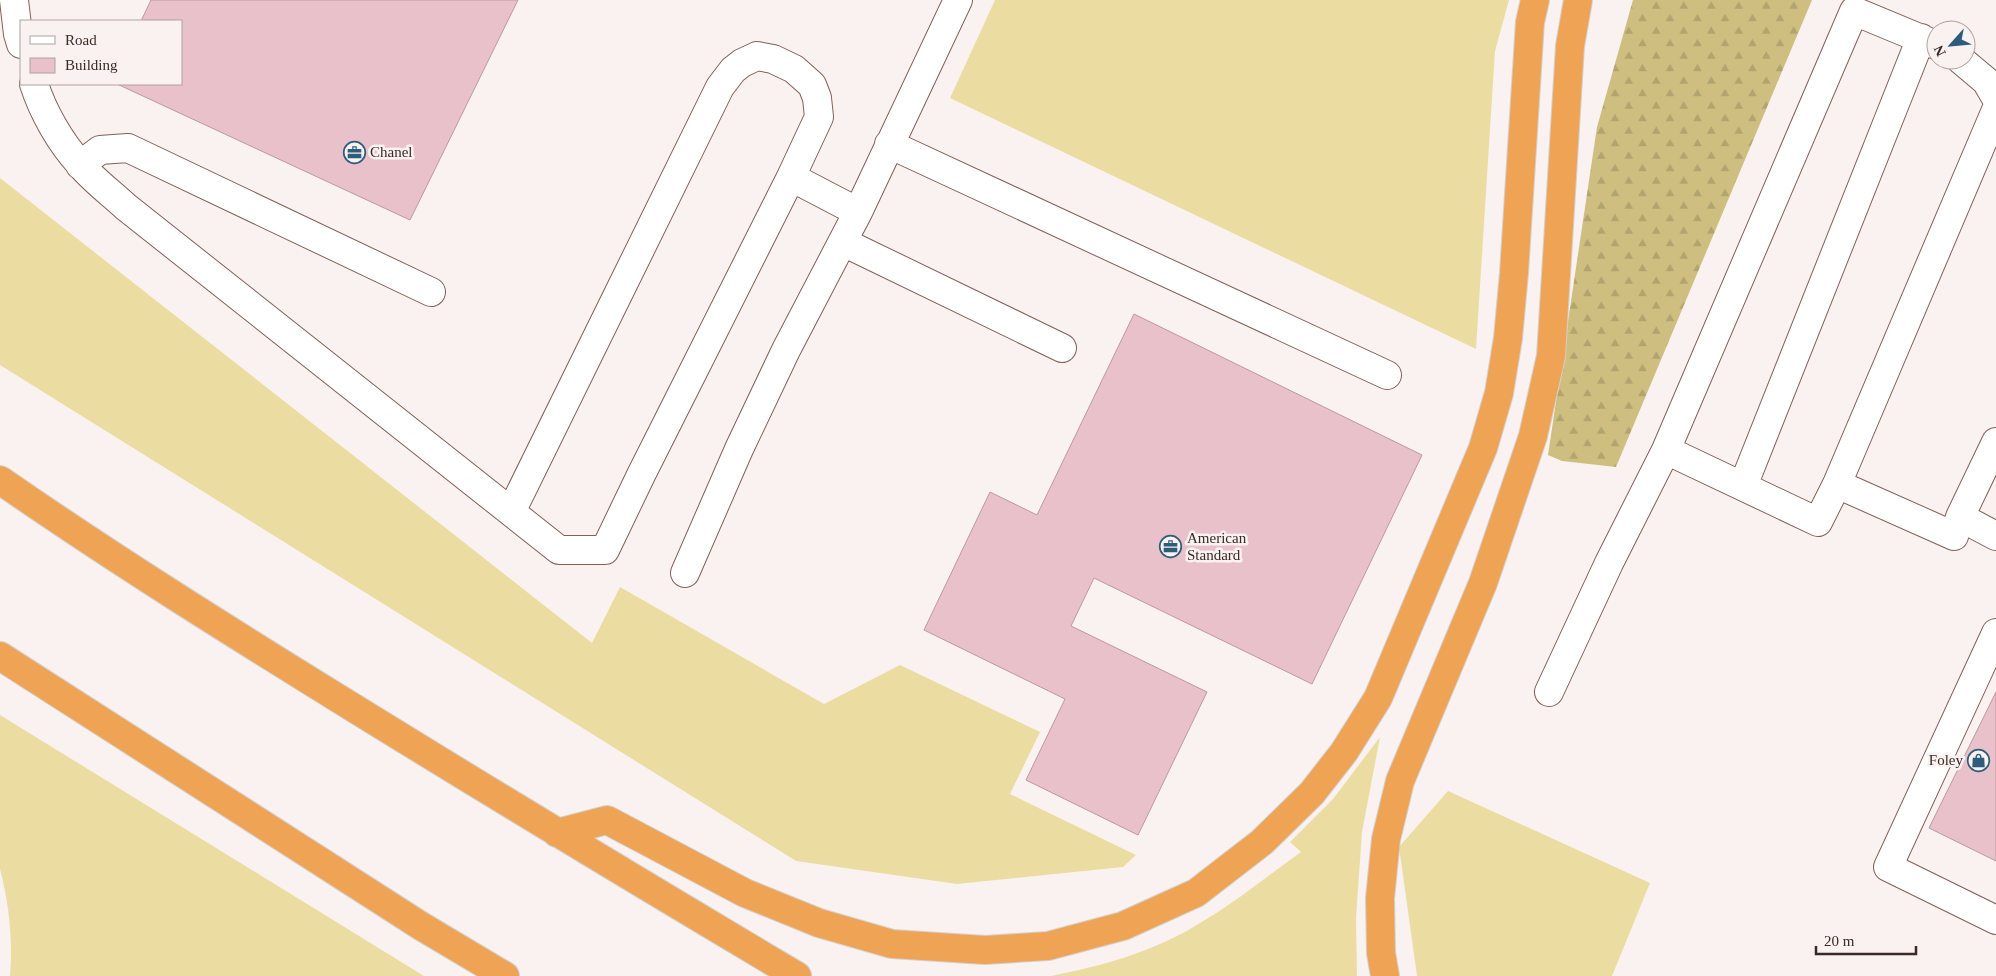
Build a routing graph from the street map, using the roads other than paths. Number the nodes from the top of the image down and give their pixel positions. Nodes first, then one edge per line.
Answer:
1 (14, 0) edge
2 (958, 0) edge
3 (1535, 0) edge
4 (1578, 0) edge
5 (20, 41) edge
6 (1926, 41) edge
7 (1926, 47) edge
8 (1973, 70) edge
9 (34, 85) edge
10 (1996, 98) edge
11 (1996, 110) edge
12 (889, 144) junction
13 (80, 165) junction
14 (791, 177) junction
15 (858, 212) junction
16 (843, 242) junction
17 (432, 292) dead end
18 (1062, 348) dead end
19 (1386, 375) dead end
20 (1996, 442) edge
21 (1666, 450) junction
22 (0, 480) edge
23 (1837, 484) junction
24 (1743, 486) junction
25 (511, 512) junction
26 (1960, 517) junction
27 (1996, 536) edge
28 (685, 572) dead end
29 (1996, 633) edge
30 (0, 656) edge
31 (1549, 692) dead end
32 (557, 833) junction
33 (1996, 920) edge
34 (505, 976) edge
35 (797, 976) edge
36 (1385, 976) edge

1 - 5 lane
2 - 12 lane
3 - 32 highway
4 - 36 highway
6 - 21 lane
7 - 24 lane
8 - 10 lane
9 - 13 lane
11 - 23 lane
12 - 15 lane
12 - 19 lane
13 - 17 lane
13 - 25 lane
14 - 15 lane
14 - 25 lane
14 - 25 lane
15 - 16 lane
16 - 18 lane
16 - 28 lane
20 - 26 lane
21 - 24 lane
21 - 31 lane
22 - 32 highway
23 - 24 lane
23 - 26 lane
26 - 27 lane
29 - 33 lane
30 - 34 highway
32 - 35 highway

